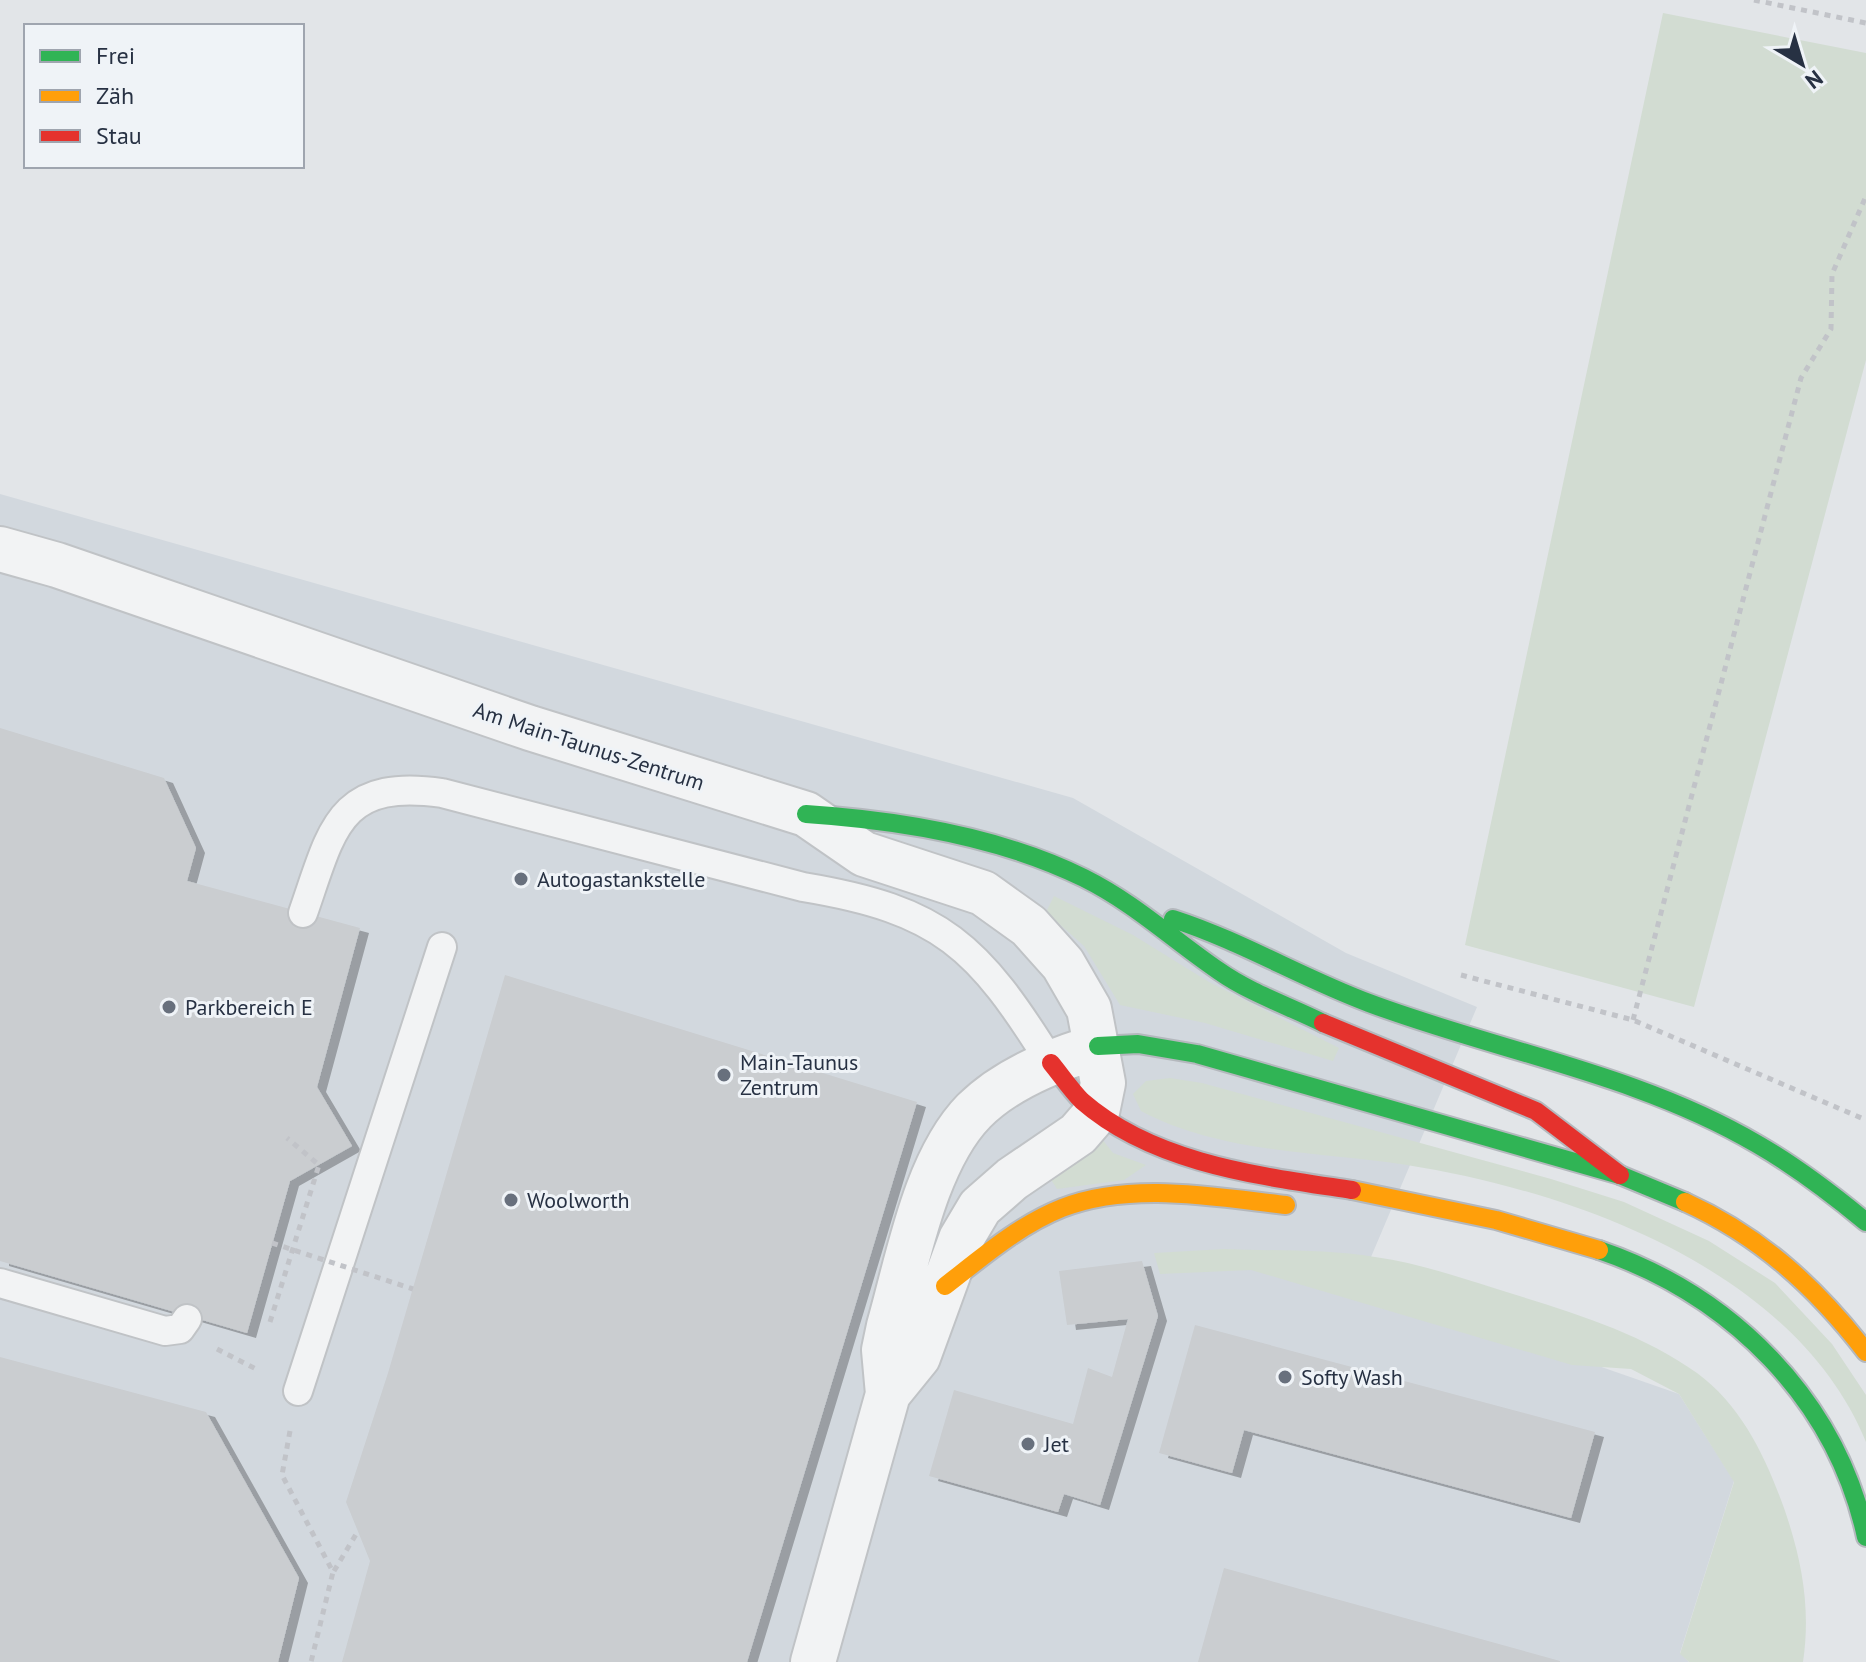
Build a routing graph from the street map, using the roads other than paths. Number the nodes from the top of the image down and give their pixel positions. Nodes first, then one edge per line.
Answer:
1 (0, 549) edge
2 (806, 814) junction
3 (1141, 910) junction
4 (303, 913) dead end
5 (442, 947) dead end
6 (1098, 1046) junction
7 (1051, 1063) junction
8 (1097, 1112) junction
9 (1620, 1175) junction
10 (1423, 1203) junction
11 (1307, 1208) dead end
12 (1351, 1211) dead end
13 (1866, 1222) edge
14 (0, 1283) edge
15 (945, 1286) junction
16 (184, 1324) road end
17 (1866, 1352) edge
18 (298, 1391) road end
19 (888, 1394) junction
20 (1866, 1537) edge
21 (813, 1662) edge

1 - 2 street, Am Main-Taunus-Zentrum
2 - 3 highway
2 - 6 street, Am Main-Taunus-Zentrum
3 - 9 highway
3 - 13 highway
4 - 7 lane
5 - 18 lane
6 - 7 street
6 - 8 street, Am Main-Taunus-Zentrum
6 - 9 highway
7 - 8 highway
7 - 19 street
8 - 10 highway
8 - 15 street
9 - 17 highway
10 - 12 highway
10 - 20 highway
11 - 15 highway
14 - 16 lane
15 - 19 street
19 - 21 street

